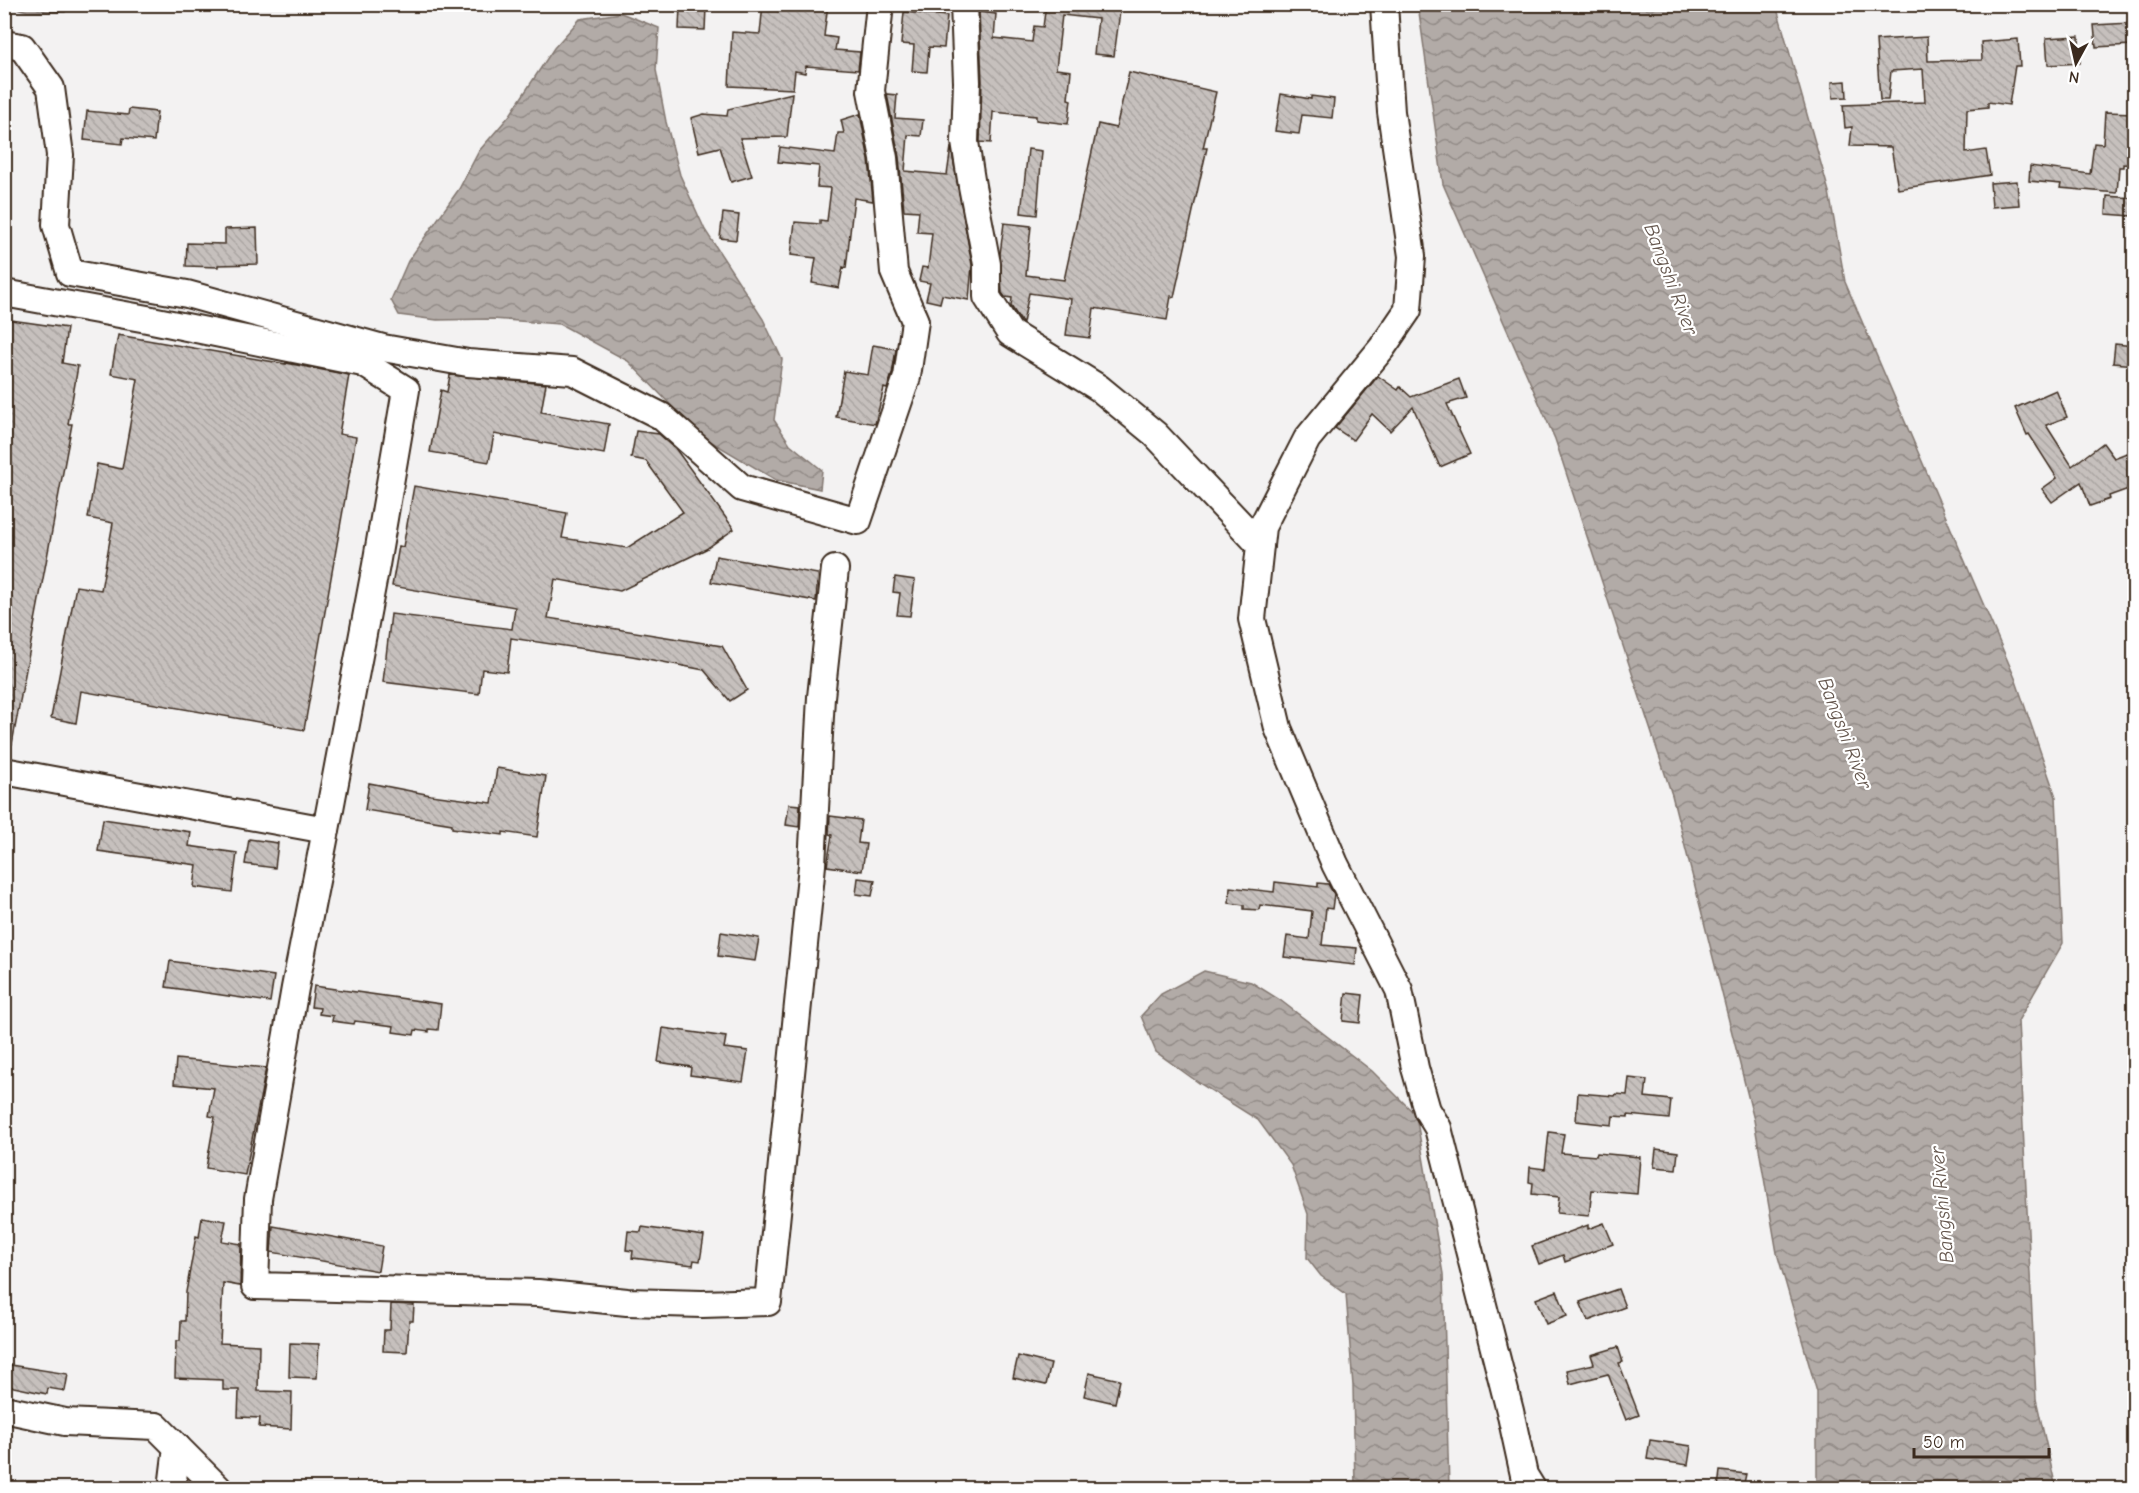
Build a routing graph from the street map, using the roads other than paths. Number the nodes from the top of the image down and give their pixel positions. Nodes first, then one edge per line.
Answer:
1 (880, 4) edge
2 (964, 4) edge
3 (1384, 4) edge
4 (4, 44) edge
5 (4, 293) edge
6 (1260, 545) junction
7 (835, 569) dead end
8 (4, 771) edge
9 (326, 830) junction
10 (4, 1409) edge
11 (177, 1446) junction
12 (172, 1488) edge
13 (218, 1488) edge
14 (1532, 1488) edge

1 - 4 street
2 - 6 street
3 - 6 street
5 - 9 street
6 - 14 street
7 - 9 street
8 - 9 street
10 - 11 street
11 - 12 street
11 - 13 street

